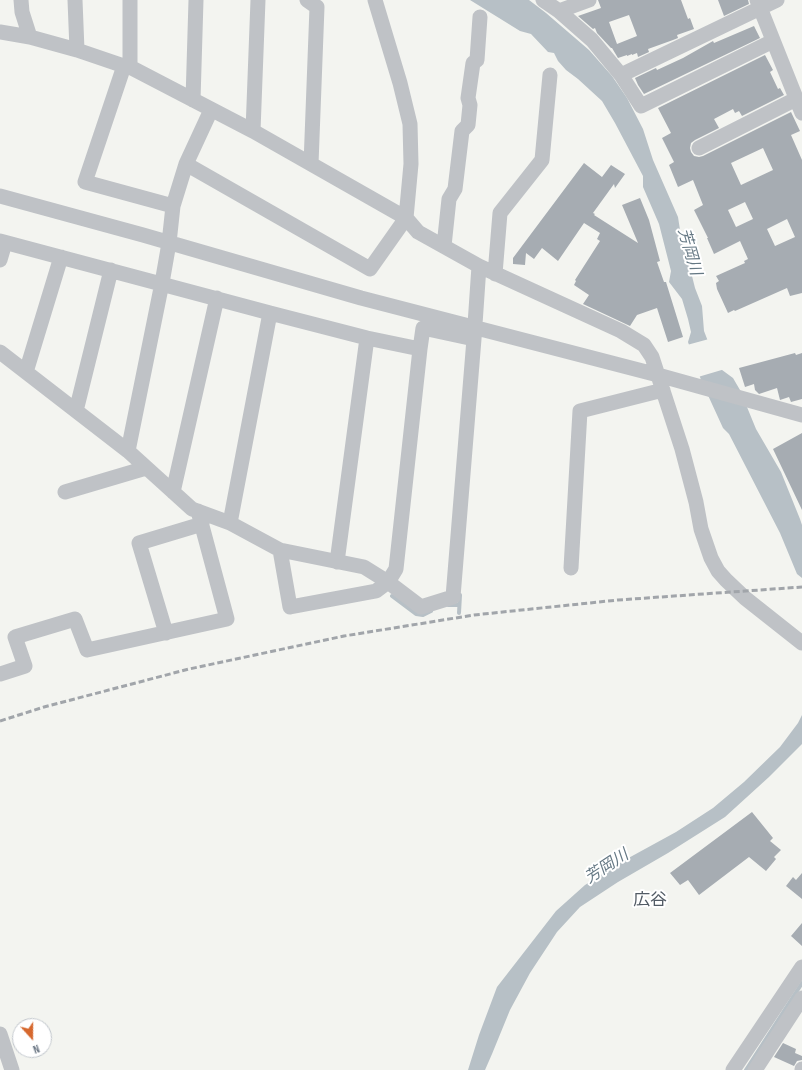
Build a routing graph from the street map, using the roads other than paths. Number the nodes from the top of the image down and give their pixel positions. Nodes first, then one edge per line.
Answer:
1 (21, 0) edge
2 (75, 0) edge
3 (130, 0) edge
4 (196, 0) edge
5 (258, 0) edge
6 (307, 0) edge
7 (375, 0) edge
8 (543, 0) edge
9 (589, 0) edge
10 (777, 0) edge
11 (758, 4) edge
12 (559, 11) junction
13 (480, 17) dead end
14 (0, 32) edge
15 (30, 37) junction
16 (773, 41) junction
17 (77, 50) junction
18 (127, 66) junction
19 (550, 75) dead end
20 (621, 75) junction
21 (796, 99) junction
22 (193, 100) junction
23 (211, 110) junction
24 (802, 113) edge
25 (253, 131) junction
26 (699, 148) dead end
27 (186, 164) junction
28 (311, 164) junction
29 (0, 196) edge
30 (173, 206) junction
31 (406, 218) junction
32 (3, 242) edge
33 (169, 243) junction
34 (444, 246) junction
35 (61, 257) junction
36 (0, 260) edge
37 (479, 266) junction
38 (110, 270) junction
39 (495, 274) junction
40 (162, 283) junction
41 (217, 298) junction
42 (270, 313) junction
43 (474, 333) junction
44 (367, 338) junction
45 (420, 349) junction
46 (0, 352) edge
47 (26, 372) junction
48 (658, 375) junction
49 (663, 390) junction
50 (76, 411) junction
51 (802, 415) edge
52 (128, 452) junction
53 (146, 468) junction
54 (65, 492) dead end
55 (173, 492) junction
56 (200, 518) junction
57 (230, 523) junction
58 (280, 550) junction
59 (337, 562) junction
60 (571, 568) dead end
61 (388, 582) junction
62 (166, 633) junction
63 (802, 643) edge
64 (0, 674) edge
65 (802, 967) edge
66 (800, 1007) edge
67 (0, 1034) edge
68 (12, 1070) edge
69 (733, 1070) edge
70 (755, 1070) edge

1 - 15 street
2 - 17 street
3 - 18 street
4 - 22 street
5 - 25 street
6 - 28 street
7 - 31 street
8 - 12 street
9 - 12 street
10 - 11 street
11 - 16 street
11 - 20 street
12 - 20 street
13 - 34 street
14 - 15 street
15 - 17 street
16 - 20 street
16 - 21 street
17 - 18 street
18 - 22 street
18 - 30 street
19 - 39 street
21 - 24 street
21 - 26 street
22 - 23 street
23 - 25 street
23 - 27 street
25 - 28 street
27 - 30 street
27 - 31 street
28 - 31 street
29 - 33 street
30 - 33 street
31 - 34 street
32 - 35 street
32 - 36 street
33 - 40 street
33 - 43 street
34 - 37 street
35 - 38 street
35 - 47 street
37 - 39 street
37 - 43 street
38 - 40 street
38 - 50 street
39 - 48 street
40 - 41 street
40 - 52 street
41 - 42 street
41 - 55 street
42 - 44 street
42 - 57 street
43 - 45 street
43 - 48 street
43 - 61 street
44 - 45 street
44 - 59 street
45 - 61 street
46 - 47 street
47 - 50 street
48 - 49 street
48 - 51 street
49 - 60 street
49 - 63 street
50 - 52 street
52 - 53 street
53 - 54 street
53 - 55 street
55 - 56 street
56 - 57 street
56 - 62 street
56 - 62 street
57 - 58 street
58 - 59 street
58 - 61 street
59 - 61 street
62 - 64 street
65 - 69 street
66 - 70 street
67 - 68 street

